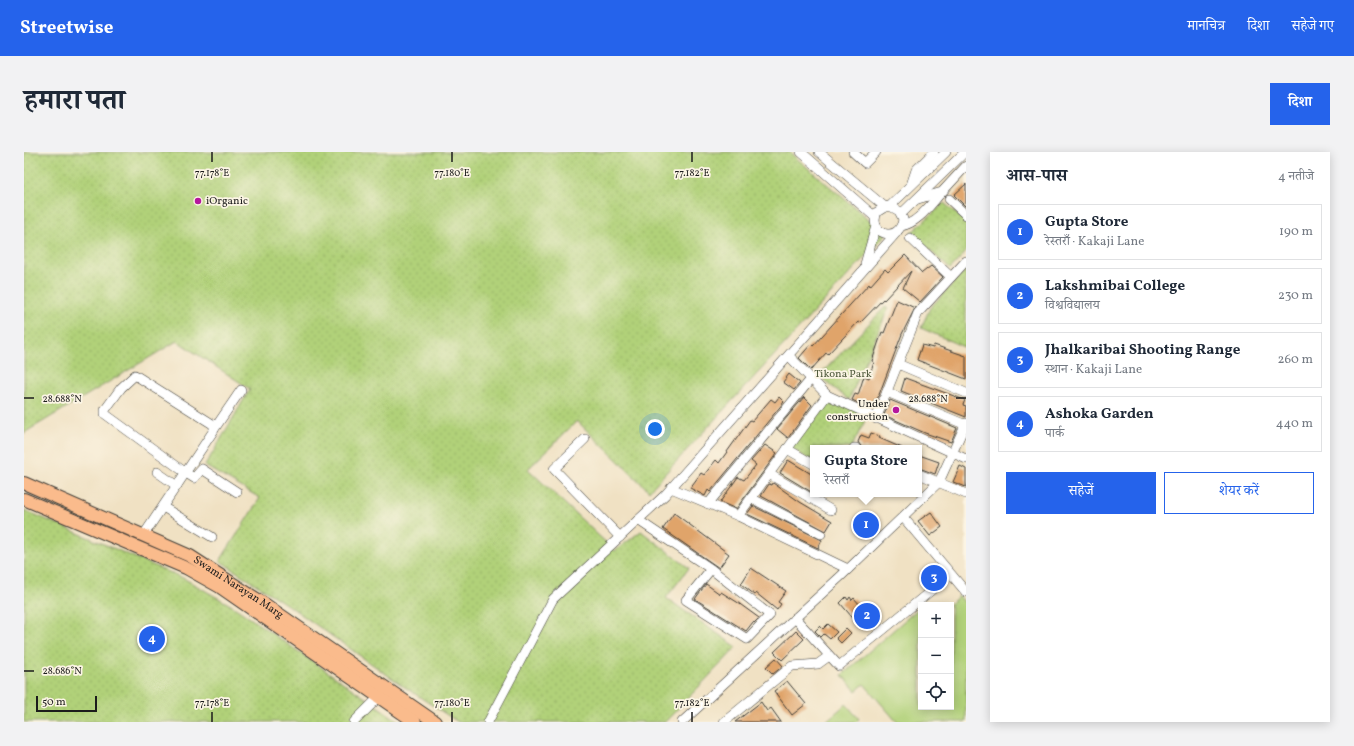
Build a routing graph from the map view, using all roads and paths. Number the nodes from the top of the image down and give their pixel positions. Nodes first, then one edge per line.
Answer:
1 (801, 152) edge
2 (819, 152) edge
3 (853, 152) edge
4 (876, 152) edge
5 (934, 152) edge
6 (946, 152) edge
7 (965, 152) edge
8 (966, 166) edge
9 (910, 187) junction
10 (942, 192) junction
11 (918, 199) junction
12 (949, 199) dead end
13 (888, 207) junction
14 (901, 214) junction
15 (966, 215) edge
16 (875, 216) junction
17 (876, 226) junction
18 (899, 229) junction
19 (910, 238) dead end
20 (966, 261) edge
21 (864, 267) junction
22 (951, 277) junction
23 (789, 356) junction
24 (898, 364) junction
25 (811, 379) junction
26 (241, 390) dead end
27 (887, 392) junction
28 (966, 393) edge
29 (827, 395) junction
30 (876, 419) junction
31 (966, 424) edge
32 (215, 428) junction
33 (585, 439) dead end
34 (787, 450) junction
35 (952, 453) junction
36 (966, 459) edge
37 (810, 462) edge
38 (157, 472) dead end
39 (186, 473) junction
40 (769, 474) junction
41 (922, 475) edge
42 (939, 482) junction
43 (24, 483) edge
44 (177, 486) junction
45 (671, 488) junction
46 (237, 492) dead end
47 (966, 494) edge
48 (751, 498) junction
49 (24, 499) edge
50 (708, 504) junction
51 (163, 506) junction
52 (831, 510) dead end
53 (738, 516) junction
54 (903, 517) junction
55 (638, 520) junction
56 (821, 534) dead end
57 (143, 536) junction
58 (212, 537) dead end
59 (620, 537) junction
60 (711, 569) junction
61 (848, 569) junction
62 (933, 589) dead end
63 (966, 592) edge
64 (795, 618) junction
65 (830, 656) junction
66 (379, 697) junction
67 (354, 722) edge
68 (415, 722) edge
69 (435, 722) edge
70 (488, 722) edge
71 (682, 722) edge
72 (724, 722) edge

1 - 16 street
2 - 13 street
3 - 4 street
5 - 9 street
6 - 9 street
7 - 11 street
8 - 10 street
9 - 13 street
10 - 11 street
10 - 18 street
11 - 14 street
12 - 15 street
13 - 14 street
13 - 16 street
14 - 18 street
16 - 17 street
17 - 18 street
17 - 21 street
18 - 21 street
19 - 22 street
20 - 22 street
21 - 23 street
22 - 24 street
23 - 25 street
23 - 45 street
24 - 27 street
24 - 28 street
25 - 29 street
25 - 50 street
26 - 32 street
27 - 30 street
27 - 31 street
29 - 30 street
29 - 34 street
30 - 35 street
31 - 35 street
32 - 39 street
32 - 39 street
33 - 59 street
34 - 37 street
34 - 40 street
35 - 36 street
35 - 42 street
38 - 44 street
39 - 44 street
39 - 46 street
40 - 48 street
40 - 52 street
41 - 42 street
42 - 47 street
42 - 54 street
43 - 57 main road, Swami Narayan Marg
44 - 51 street
45 - 50 street
45 - 55 street
48 - 53 street
48 - 56 street
49 - 66 main road, Swami Narayan Marg
50 - 53 street
51 - 57 street
51 - 58 street
53 - 61 street
54 - 61 street
54 - 63 street
55 - 59 street
55 - 60 street
57 - 69 main road, Swami Narayan Marg
59 - 70 street
60 - 60 street
61 - 64 street
62 - 65 street
64 - 65 street
64 - 71 street
65 - 72 street
66 - 67 street
66 - 68 main road, Swami Narayan Marg

